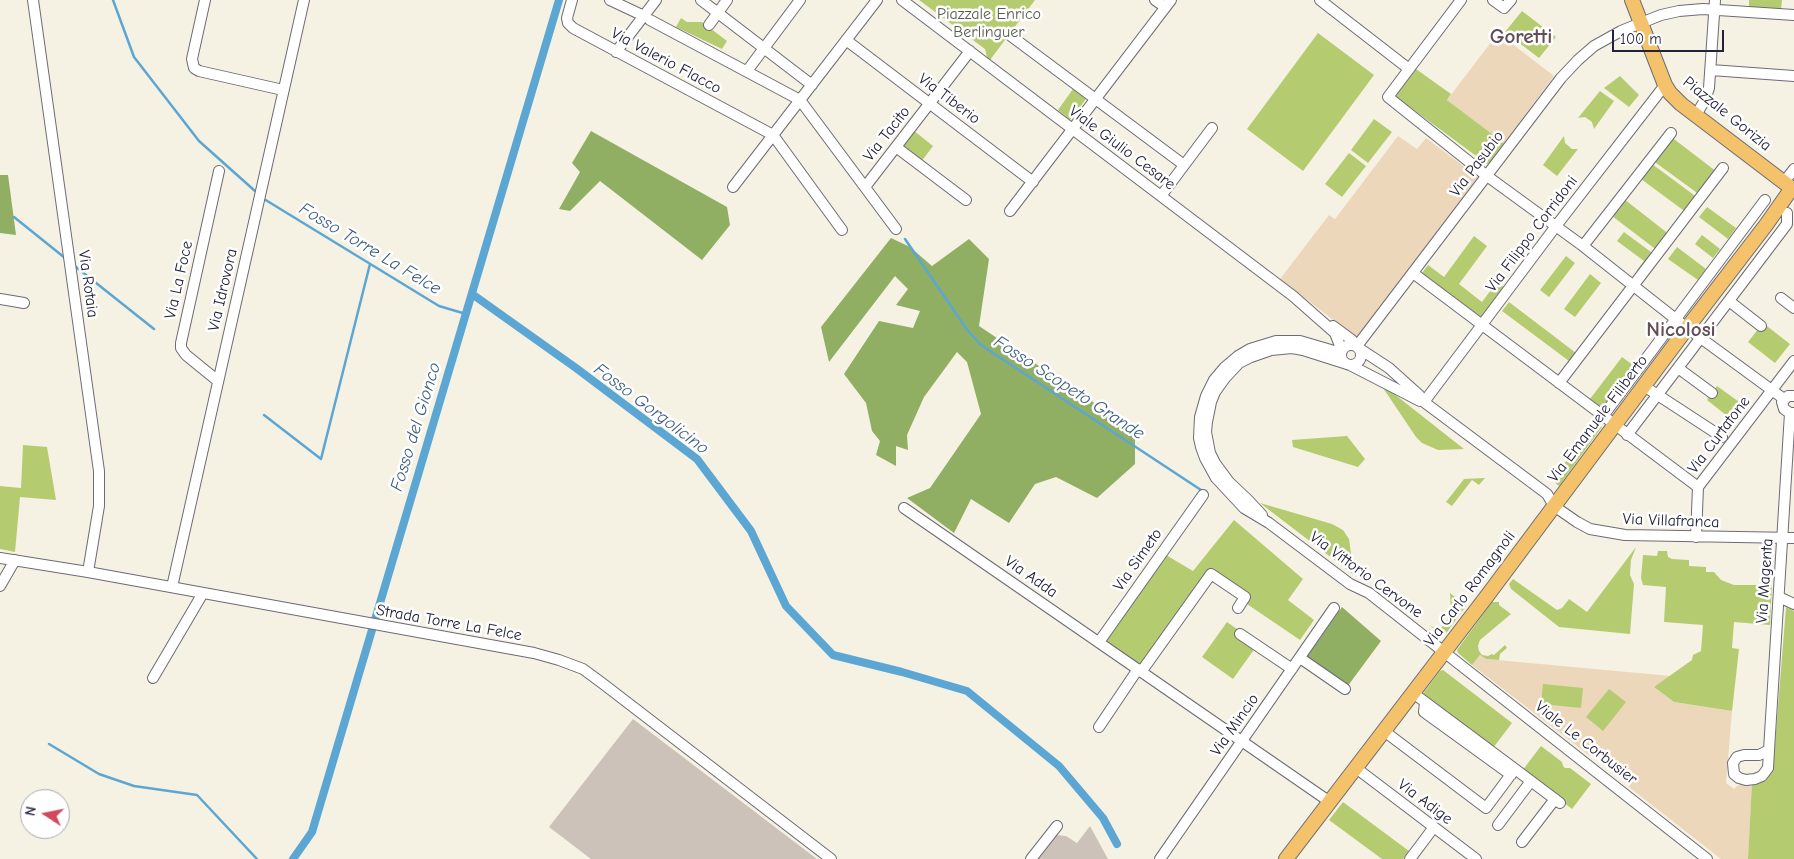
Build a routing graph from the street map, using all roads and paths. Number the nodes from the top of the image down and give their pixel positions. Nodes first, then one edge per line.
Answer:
1 (33, 0) edge
2 (205, 0) edge
3 (304, 0) edge
4 (572, 0) edge
5 (610, 0) edge
6 (656, 0) edge
7 (701, 0) edge
8 (728, 0) edge
9 (800, 0) edge
10 (877, 0) edge
11 (902, 0) edge
12 (1155, 0) edge
13 (1320, 0) edge
14 (1461, 0) edge
15 (1493, 0) edge
16 (1511, 0) edge
17 (1632, 0) edge
18 (1168, 4) edge
19 (1715, 5) edge
20 (718, 13) junction
21 (1794, 15) edge
22 (647, 18) junction
23 (1641, 23) junction
24 (709, 25) dead end
25 (1011, 36) dead end
26 (846, 40) junction
27 (764, 48) junction
28 (616, 52) junction
29 (970, 52) junction
30 (1409, 69) junction
31 (1711, 70) junction
32 (747, 71) junction
33 (1794, 76) edge
34 (812, 85) junction
35 (1666, 85) junction
36 (283, 90) junction
37 (800, 100) junction
38 (1096, 100) junction
39 (930, 103) junction
40 (1696, 115) junction
41 (1212, 128) dead end
42 (1073, 130) junction
43 (1671, 132) dead end
44 (773, 135) junction
45 (896, 147) junction
46 (1184, 165) junction
47 (1723, 168) dead end
48 (1794, 169) edge
49 (219, 171) dead end
50 (1487, 176) junction
51 (1033, 182) junction
52 (1791, 186) edge
53 (732, 187) dead end
54 (865, 187) junction
55 (1161, 196) junction
56 (966, 200) dead end
57 (1765, 200) dead end
58 (1010, 211) dead end
59 (1791, 212) edge
60 (1766, 225) junction
61 (1556, 226) junction
62 (896, 228) dead end
63 (842, 230) dead end
64 (1583, 246) junction
65 (1413, 273) junction
66 (1633, 285) junction
67 (1781, 298) dead end
68 (0, 299) edge
69 (1729, 301) junction
70 (24, 303) dead end
71 (1794, 308) edge
72 (1676, 319) junction
73 (1323, 322) junction
74 (1482, 324) junction
75 (1761, 326) dead end
76 (1687, 328) junction
77 (1701, 338) junction
78 (1357, 346) junction
79 (1341, 352) junction
80 (1794, 361) edge
81 (1349, 365) junction
82 (1678, 368) junction
83 (218, 381) junction
84 (1560, 383) junction
85 (1644, 386) junction
86 (1772, 390) junction
87 (1712, 393) dead end
88 (1657, 394) junction
89 (1789, 397) edge
90 (1424, 402) junction
91 (1792, 413) edge
92 (1603, 416) junction
93 (1614, 426) junction
94 (1627, 435) junction
95 (1722, 437) dead end
96 (1698, 487) junction
97 (1203, 496) dead end
98 (1554, 506) junction
99 (904, 508) dead end
100 (1269, 523) junction
101 (1696, 537) junction
102 (1783, 538) junction
103 (1794, 538) edge
104 (0, 558) edge
105 (15, 560) junction
106 (88, 572) junction
107 (0, 586) edge
108 (172, 587) junction
109 (203, 593) junction
110 (1779, 597) junction
111 (1794, 604) edge
112 (1238, 608) dead end
113 (1334, 608) dead end
114 (1240, 634) dead end
115 (1098, 642) junction
116 (1445, 652) junction
117 (1300, 658) junction
118 (1292, 669) junction
119 (1140, 670) junction
120 (153, 678) dead end
121 (1345, 689) dead end
122 (1413, 693) junction
123 (1099, 727) dead end
124 (1384, 731) junction
125 (1242, 741) junction
126 (1770, 750) dead end
127 (1356, 768) junction
128 (1513, 772) junction
129 (1531, 781) junction
130 (1330, 802) junction
131 (1498, 825) dead end
132 (1056, 826) dead end
133 (1434, 827) junction
134 (1522, 842) dead end
135 (831, 859) edge
136 (1031, 859) edge
137 (1160, 859) edge
138 (1286, 859) edge
139 (1410, 859) edge
140 (1476, 859) edge
141 (1707, 859) edge

1 - 106 street, Via Rotaia
2 - 36 street
3 - 36 street, Via Idrovora
4 - 28 street, Via Valerio Flacco
5 - 22 street
6 - 22 street
7 - 20 street
8 - 20 street
9 - 27 street
10 - 26 street
11 - 29 street, Viale Giulio Cesare
12 - 18 street
13 - 30 street
14 - 30 street
15 - 16 street
17 - 23 main road, Piazzale Gorizia
18 - 38 street
19 - 21 street, Via Pasubio
19 - 23 street, Via Pasubio
19 - 31 street
20 - 24 street
20 - 27 street
22 - 28 street
22 - 32 street
23 - 35 main road, Piazzale Gorizia
23 - 50 street, Via Pasubio
25 - 38 street
26 - 34 street
26 - 39 street, Via Tiberio
27 - 32 street
27 - 34 street
28 - 44 street, Via Valerio Flacco
29 - 39 street, Via Tacito
29 - 42 street, Viale Giulio Cesare
30 - 50 street
31 - 33 street
31 - 40 street
32 - 37 street
34 - 37 street
35 - 40 main road, Piazzale Gorizia
35 - 61 street, Via Filippo Corridoni
36 - 83 street, Via Idrovora
37 - 44 street
37 - 54 street
38 - 42 street
38 - 46 street
39 - 45 street, Via Tacito
39 - 51 street, Via Tiberio
40 - 52 main road, Piazzale Gorizia
41 - 46 street
42 - 51 street
42 - 55 street, Viale Giulio Cesare
43 - 64 street
44 - 53 street
44 - 63 street
45 - 54 street, Via Tacito
45 - 56 street
46 - 55 street
47 - 66 street
48 - 52 street
49 - 83 street, Via La Foce
50 - 61 street
50 - 65 street, Via Pasubio
51 - 58 street
52 - 60 main road, Via Emanuele Filiberto
54 - 62 street
55 - 73 street, Viale Giulio Cesare
57 - 72 street, Via Emanuele Filiberto
59 - 60 street
59 - 69 street, Via Emanuele Filiberto
60 - 76 main road, Via Emanuele Filiberto
61 - 64 street
61 - 74 street, Via Filippo Corridoni
64 - 66 street
65 - 74 street
65 - 78 street, Via Pasubio
66 - 72 street
66 - 84 street
67 - 71 street
68 - 70 street
69 - 75 street
69 - 77 street, Via Emanuele Filiberto
72 - 76 street
72 - 92 street, Via Emanuele Filiberto
73 - 78 street, Viale Giulio Cesare
73 - 79 street, Viale Giulio Cesare
74 - 84 street
74 - 90 street, Via Filippo Corridoni
76 - 77 street
76 - 85 main road, Via Emanuele Filiberto
77 - 82 street, Via Emanuele Filiberto
77 - 86 street
78 - 79 street
78 - 81 street
78 - 90 street, Viale Giulio Cesare
79 - 81 street
79 - 100 street, Via Vittorio Cervone
80 - 86 street, Via Curtatone
81 - 90 street, Viale Giulio Cesare
81 - 100 street, Via Vittorio Cervone
82 - 87 street
82 - 88 street, Via Emanuele Filiberto
83 - 108 street, Via Idrovora
84 - 92 street
85 - 88 street
85 - 93 main road, Via Emanuele Filiberto
86 - 89 street
86 - 96 street, Via Curtatone
88 - 94 street, Via Emanuele Filiberto
88 - 95 street
89 - 91 street
90 - 98 street, Viale Giulio Cesare
91 - 102 street, Via Magenta
92 - 93 street
93 - 94 street
93 - 98 main road, Via Emanuele Filiberto
94 - 96 street
96 - 101 street, Via Curtatone
97 - 115 street, Via Simeto
98 - 101 street, Via Villafranca
98 - 116 main road, Via Carlo Romagnoli
99 - 115 street, Via Adda
100 - 116 street, Via Vittorio Cervone
101 - 102 street, Via Villafranca
102 - 103 street, Via Villafranca
102 - 110 street, Via Magenta
104 - 105 street, Strada Torre La Felce
105 - 106 street, Strada Torre La Felce
105 - 107 street
106 - 108 street, Strada Torre La Felce
108 - 109 street, Strada Torre La Felce
109 - 120 street
109 - 135 street, Strada Torre La Felce
110 - 111 street
110 - 126 street, Via Magenta
112 - 119 street
113 - 117 street, Via Mincio
114 - 118 street
115 - 119 street, Via Adda
116 - 122 main road, Via Carlo Romagnoli
116 - 141 street, Viale Le Corbusier
117 - 118 street, Via Mincio
117 - 121 street
118 - 125 street, Via Mincio
119 - 123 street
119 - 125 street, Via Adda
122 - 124 main road, Via Carlo Romagnoli
122 - 128 street
124 - 127 main road, Via Carlo Romagnoli
124 - 128 street
125 - 130 street, Via Adda
125 - 137 street, Via Mincio
127 - 130 main road, Via Carlo Romagnoli
127 - 133 street, Via Adige
128 - 129 street
129 - 131 street
129 - 134 street
130 - 138 main road, Via Carlo Romagnoli
132 - 136 street
133 - 139 street
133 - 140 street, Via Adige

